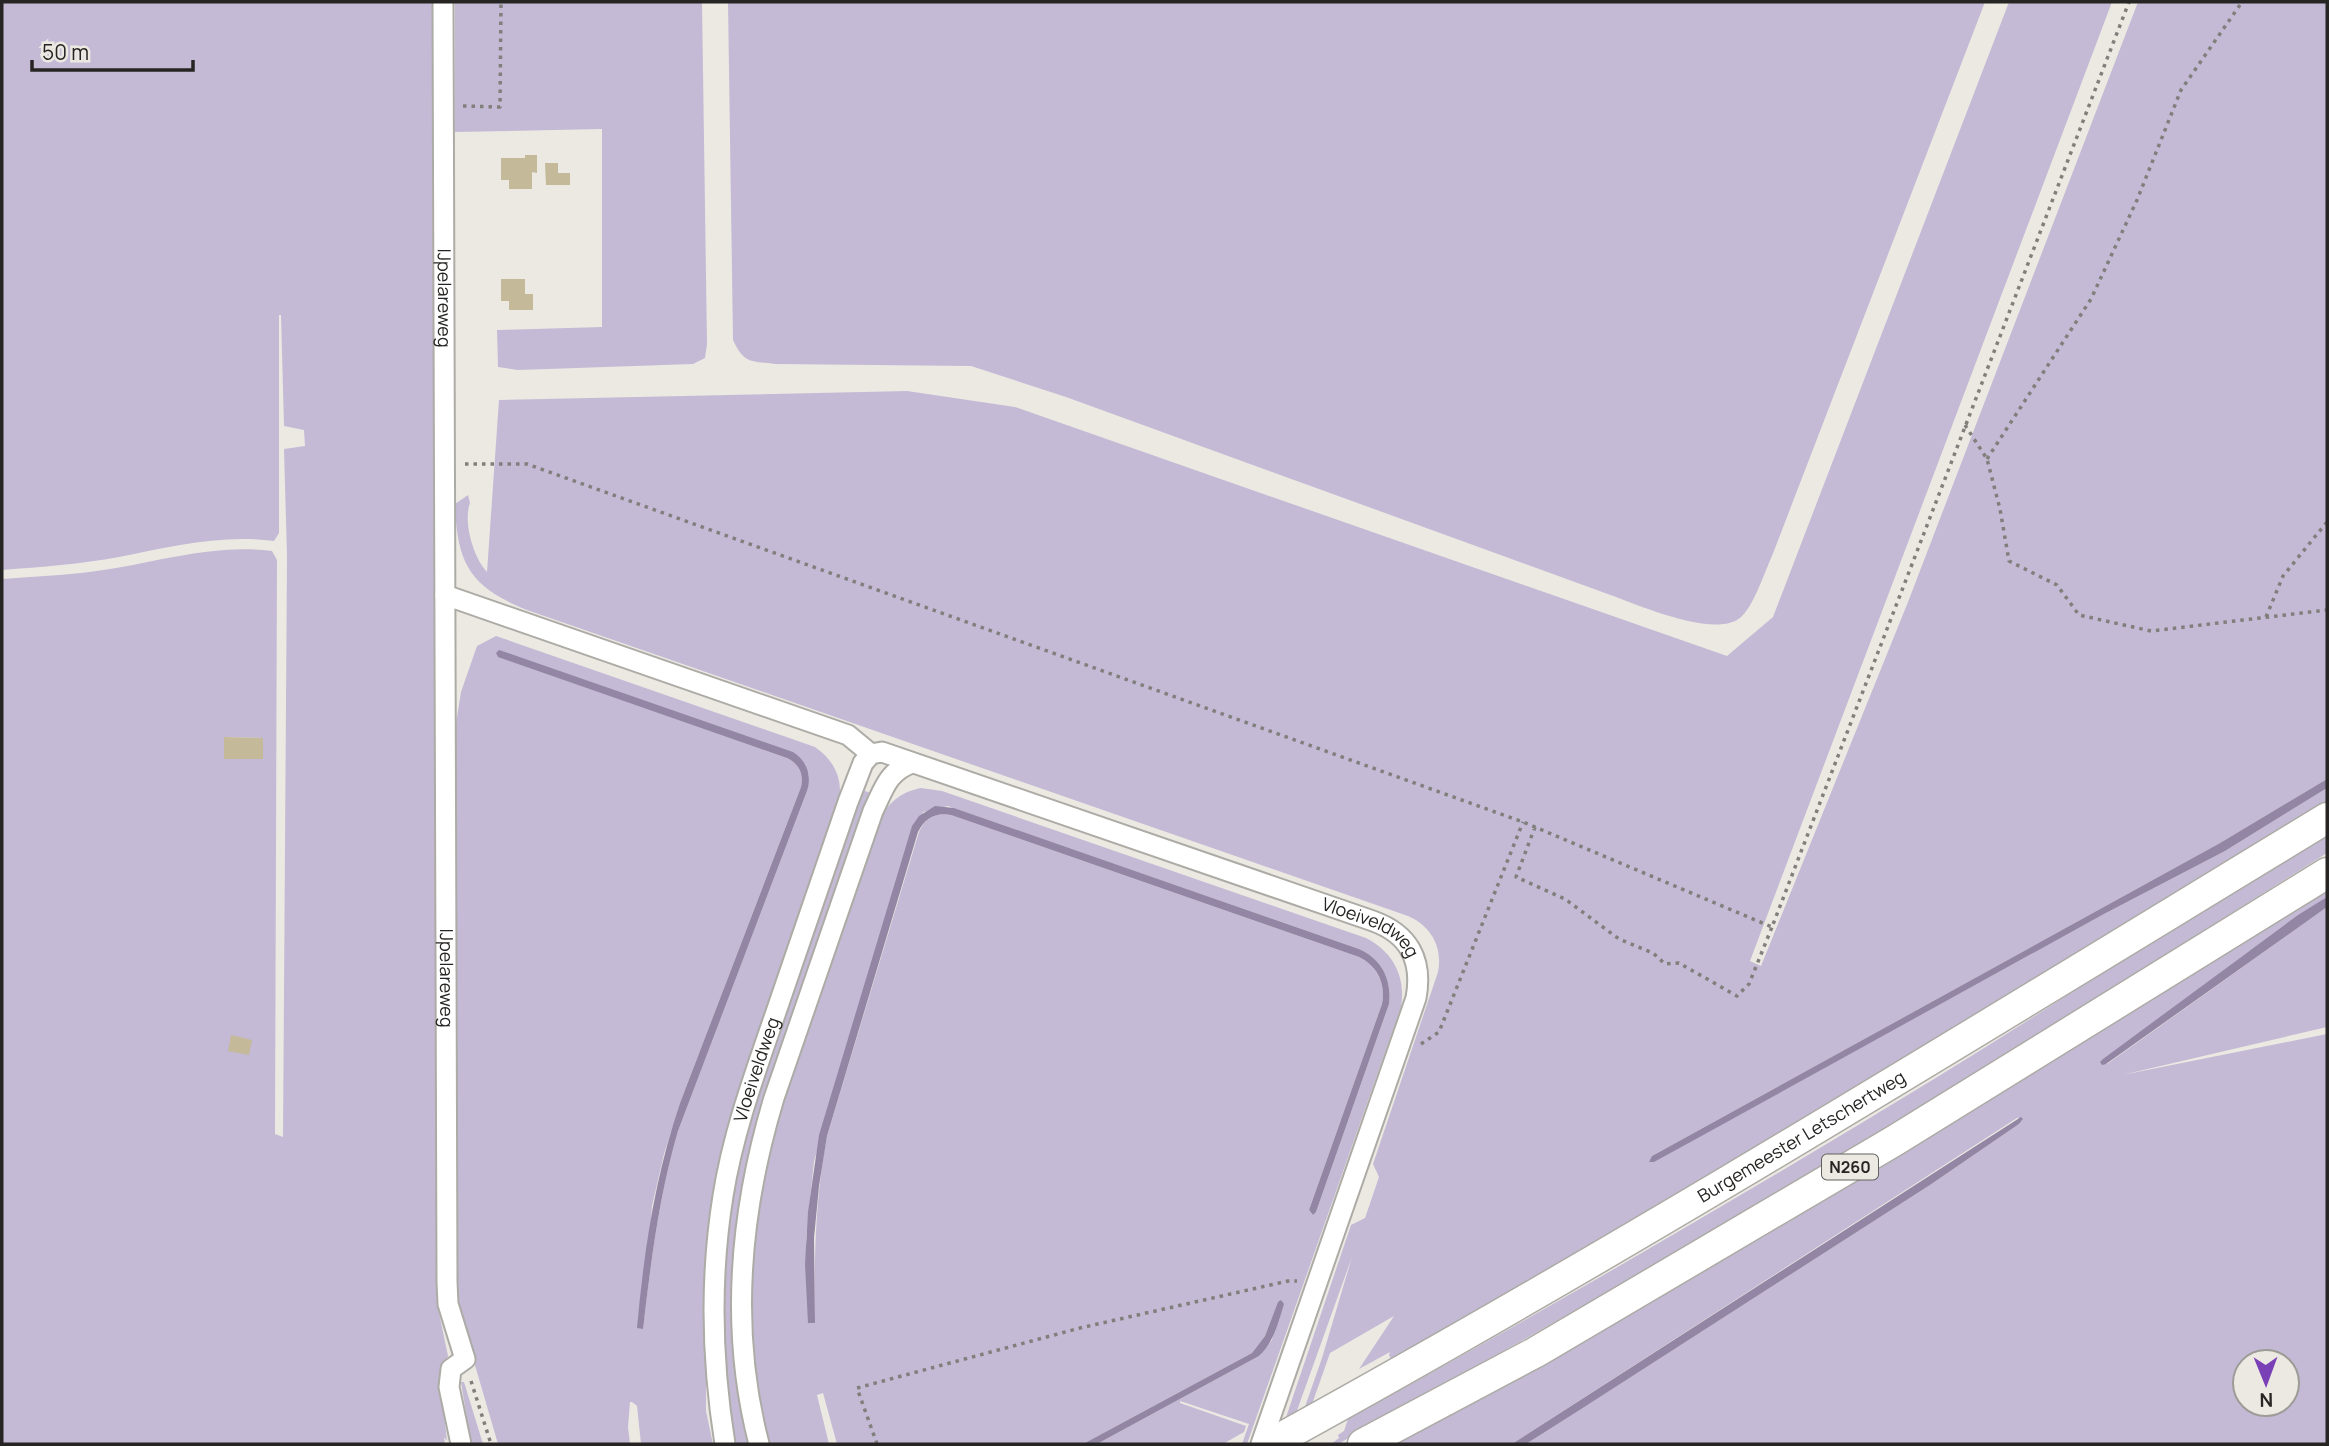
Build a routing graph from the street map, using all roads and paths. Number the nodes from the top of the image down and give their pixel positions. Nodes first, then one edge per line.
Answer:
1 (443, 2) edge
2 (502, 2) edge
3 (2129, 2) edge
4 (2242, 2) edge
5 (443, 106) junction
6 (1965, 425) junction
7 (1987, 459) junction
8 (444, 464) junction
9 (2327, 522) edge
10 (444, 595) junction
11 (2327, 610) edge
12 (2266, 617) junction
13 (871, 754) junction
14 (912, 763) junction
15 (2327, 818) edge
16 (1523, 821) junction
17 (1535, 827) junction
18 (2327, 873) edge
19 (1772, 926) junction
20 (1393, 1062) junction
21 (1317, 1282) junction
22 (465, 1359) junction
23 (461, 1444) edge
24 (491, 1444) edge
25 (725, 1444) edge
26 (759, 1444) edge
27 (877, 1444) edge
28 (1261, 1444) edge
29 (1270, 1444) edge
30 (1363, 1444) edge

1 - 5 street, IJpelareweg
2 - 5 path
3 - 6 path
4 - 7 path
5 - 8 street, IJpelareweg
6 - 7 path
6 - 19 path
7 - 12 path
8 - 10 street, IJpelareweg
8 - 16 path
9 - 12 path
10 - 13 street
10 - 22 street, IJpelareweg
11 - 12 path
13 - 14 street, Vloeiveldweg
13 - 25 street, Vloeiveldweg
14 - 20 street, Vloeiveldweg
14 - 26 street, Vloeiveldweg
15 - 29 main road, Burgemeester Letschertweg / N260
16 - 17 path
16 - 20 path
17 - 19 path
17 - 19 path
18 - 30 main road, N260
20 - 21 street, Vloeiveldweg
21 - 27 path
21 - 28 street, Vloeiveldweg
22 - 23 street
22 - 24 path

